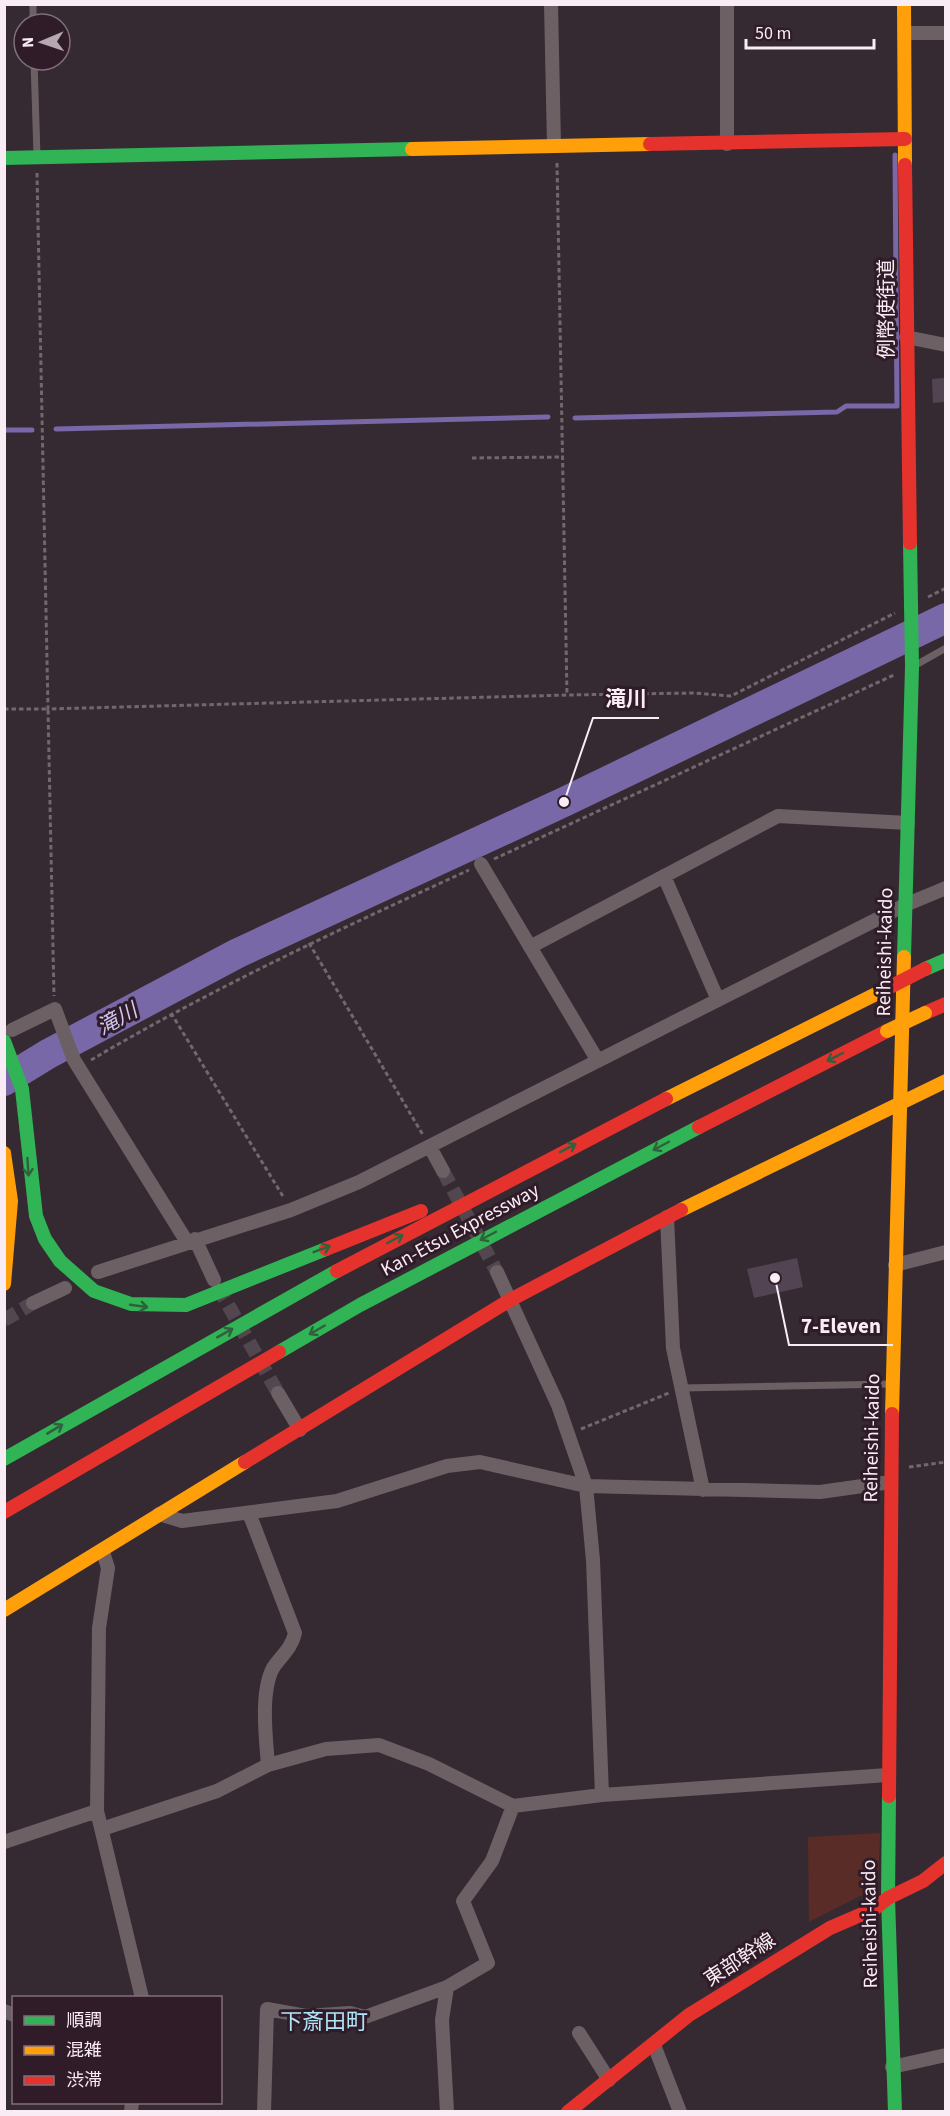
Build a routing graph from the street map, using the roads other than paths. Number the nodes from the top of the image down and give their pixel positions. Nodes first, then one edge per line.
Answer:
1 (552, 4) edge
2 (728, 4) edge
3 (904, 4) edge
4 (905, 33) junction
5 (945, 33) edge
6 (34, 72) edge
7 (905, 139) junction
8 (727, 144) junction
9 (554, 146) junction
10 (4, 158) edge
11 (37, 158) junction
12 (906, 337) junction
13 (945, 345) edge
14 (945, 648) edge
15 (912, 662) junction
16 (909, 823) junction
17 (481, 864) dead end
18 (664, 876) junction
19 (945, 888) edge
20 (905, 905) junction
21 (530, 947) junction
22 (945, 960) edge
23 (718, 1000) junction
24 (945, 1004) edge
25 (8, 1036) edge
26 (598, 1061) junction
27 (945, 1081) edge
28 (901, 1103) junction
29 (430, 1147) junction
30 (4, 1153) edge
31 (442, 1171) tunnel mouth
32 (518, 1173) junction
33 (667, 1217) junction
34 (191, 1241) junction
35 (945, 1252) edge
36 (895, 1265) junction
37 (98, 1272) dead end
38 (497, 1272) tunnel mouth
39 (214, 1280) tunnel mouth
40 (4, 1284) edge
41 (65, 1288) dead end
42 (510, 1300) junction
43 (33, 1303) tunnel mouth
44 (892, 1384) junction
45 (680, 1388) junction
46 (278, 1393) tunnel mouth
47 (300, 1430) junction
48 (4, 1459) edge
49 (891, 1476) junction
50 (586, 1486) junction
51 (703, 1490) junction
52 (4, 1512) edge
53 (249, 1513) junction
54 (159, 1514) junction
55 (103, 1552) junction
56 (4, 1610) edge
57 (268, 1766) junction
58 (888, 1775) junction
59 (602, 1795) junction
60 (513, 1806) junction
61 (97, 1811) junction
62 (102, 1829) junction
63 (4, 1842) edge
64 (945, 1863) edge
65 (888, 1898) junction
66 (447, 1987) junction
67 (142, 1996) edge
68 (579, 2033) dead end
69 (654, 2045) junction
70 (945, 2055) edge
71 (892, 2067) junction
72 (609, 2080) junction
73 (264, 2112) edge
74 (447, 2112) edge
75 (568, 2112) edge
76 (680, 2112) edge
77 (895, 2112) edge

1 - 9 street
2 - 8 street
3 - 4 main road, 例幣使街道
4 - 5 street
4 - 7 main road, 例幣使街道
6 - 11 lane
7 - 8 main road
7 - 12 main road, 例幣使街道
8 - 9 main road
9 - 11 main road
10 - 11 main road
12 - 13 street
12 - 15 main road, 例幣使街道
14 - 15 lane
15 - 16 main road, Reiheishi-kaido
16 - 18 street
16 - 20 main road, Reiheishi-kaido
17 - 21 street
18 - 21 street
18 - 23 street
19 - 20 street
20 - 23 street
20 - 28 main road, Reiheishi-kaido
21 - 26 street
32 -> 22 main road, Kan-Etsu Expressway, bridge
23 - 26 street
24 -> 52 main road, Kan-Etsu Expressway, bridge
25 -> 32 main road
25 - 34 street
26 - 29 street
27 - 28 main road
28 - 33 main road
28 - 36 main road, Reiheishi-kaido
29 - 31 street
29 - 34 street
30 - 40 main road
48 -> 32 main road, Kan-Etsu Expressway
33 - 42 main road
33 - 45 street
34 - 37 street
34 - 39 street
35 - 36 street
36 - 44 main road, Reiheishi-kaido
38 - 42 street
41 - 43 street
42 - 47 main road
42 - 50 street
44 - 45 lane
44 - 49 main road, Reiheishi-kaido
45 - 51 street
46 - 47 street
47 - 54 main road
49 - 51 street
49 - 58 main road, Reiheishi-kaido
50 - 51 street
50 - 53 street
50 - 59 street
53 - 54 street
53 - 57 street
54 - 55 main road
55 - 56 main road
55 - 61 street
57 - 60 street
57 - 62 street
58 - 59 street
58 - 65 main road, Reiheishi-kaido
59 - 60 street
60 - 66 street
61 - 62 street
61 - 63 street
62 - 67 street
64 - 65 main road, 東部幹線
65 - 69 main road, 東部幹線
65 - 71 main road, Reiheishi-kaido
66 - 73 street
66 - 74 street
68 - 72 street
69 - 72 main road, 東部幹線
69 - 76 street
70 - 71 street
71 - 77 main road, Reiheishi-kaido
72 - 75 main road, 東部幹線

